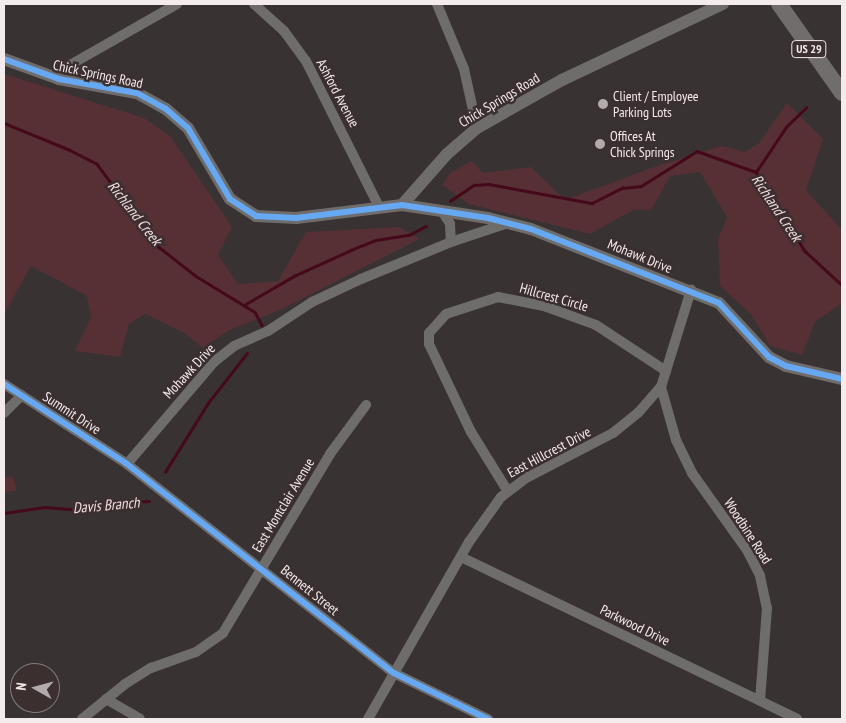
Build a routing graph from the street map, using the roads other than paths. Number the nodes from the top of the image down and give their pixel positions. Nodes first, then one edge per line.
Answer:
1 (177, 4) edge
2 (254, 4) edge
3 (437, 4) edge
4 (723, 4) edge
5 (779, 4) edge
6 (4, 59) edge
7 (59, 79) junction
8 (842, 93) edge
9 (477, 128) junction
10 (402, 205) junction
11 (379, 206) junction
12 (442, 211) junction
13 (505, 224) junction
14 (451, 242) junction
15 (691, 290) junction
16 (666, 371) junction
17 (842, 379) edge
18 (4, 384) edge
19 (661, 387) junction
20 (22, 395) junction
21 (366, 404) dead end
22 (4, 412) edge
23 (126, 464) junction
24 (507, 490) junction
25 (461, 556) junction
26 (262, 568) junction
27 (394, 673) junction
28 (106, 699) junction
29 (760, 701) junction
30 (82, 719) edge
31 (140, 719) edge
32 (368, 719) edge
33 (488, 719) edge
34 (797, 719) edge

1 - 7 street
2 - 11 street, Ashford Avenue
3 - 9 street
4 - 9 street, Chick Springs Road
5 - 8 main road, US 29
6 - 7 street, Chick Springs Road
7 - 11 street, Chick Springs Road
9 - 10 street, Chick Springs Road
10 - 11 street, Chick Springs Road
10 - 12 street, Mohawk Drive
12 - 13 street, Mohawk Drive
12 - 14 street
13 - 14 street, Mohawk Drive
13 - 15 street, Mohawk Drive
14 - 23 street, Mohawk Drive
15 - 16 street, East Hillcrest Drive
15 - 17 street, Mohawk Drive
16 - 19 street, East Hillcrest Drive
16 - 24 street, Hillcrest Circle
18 - 20 street, Summit Drive
19 - 24 street, East Hillcrest Drive
19 - 29 street, Woodbine Road
20 - 22 street
20 - 23 street, Summit Drive
21 - 26 street, East Montclair Avenue
23 - 26 street, Bennett Street
24 - 25 street, East Hillcrest Drive
25 - 27 street, East Hillcrest Drive
25 - 29 street, Parkwood Drive
26 - 27 street, Bennett Street
26 - 28 street, East Montclair Avenue
27 - 32 street, East Hillcrest Drive
27 - 33 street, Bennett Street
28 - 30 street, East Montclair Avenue
28 - 31 street
29 - 34 street, Parkwood Drive

